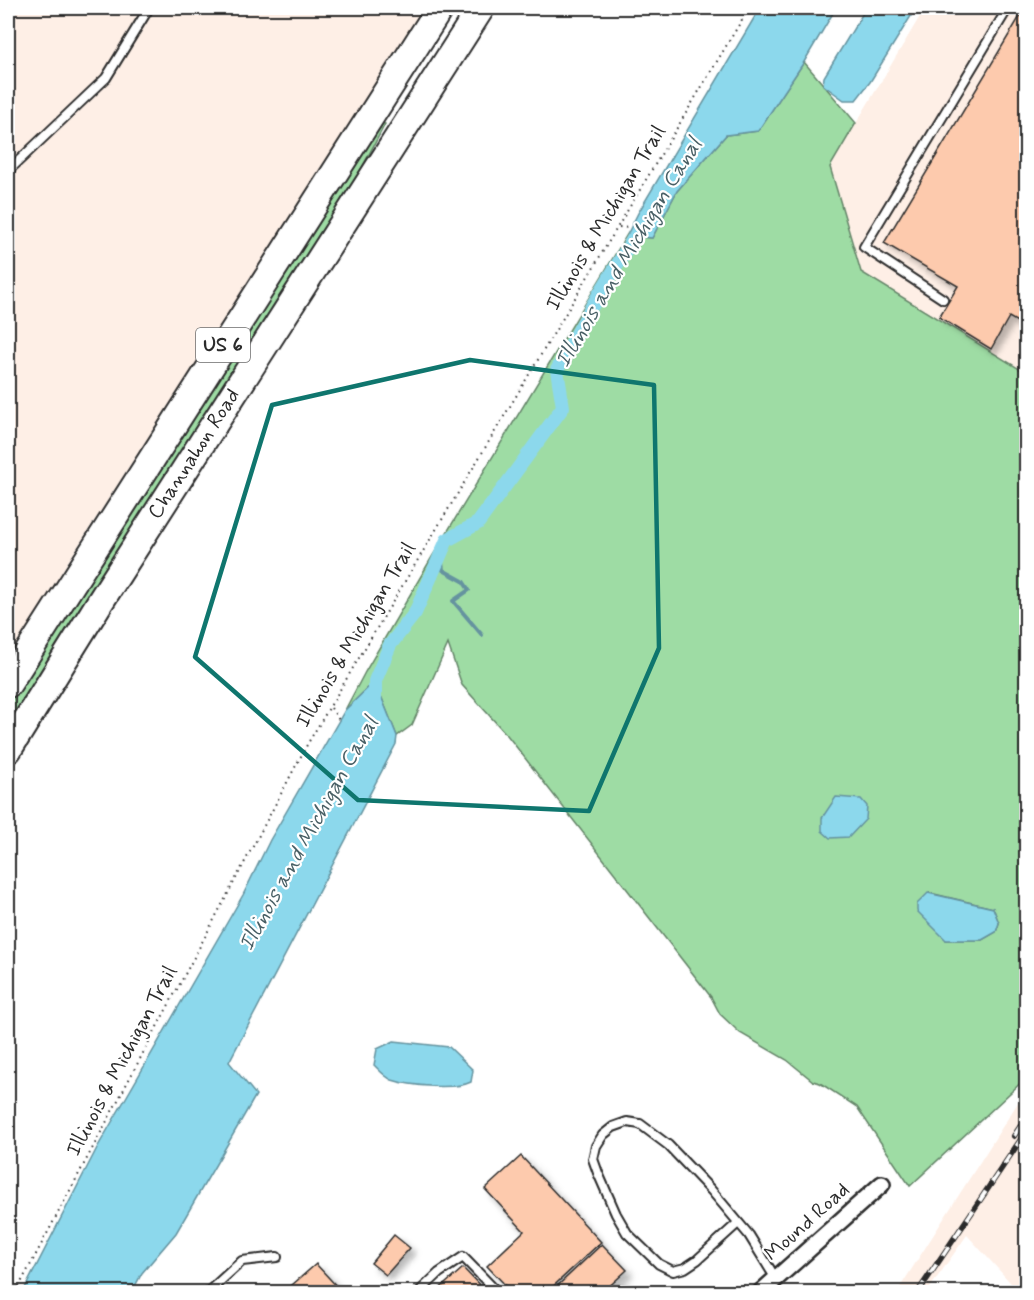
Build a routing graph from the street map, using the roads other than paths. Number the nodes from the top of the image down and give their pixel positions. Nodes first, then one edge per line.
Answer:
1 (149, 8) edge
2 (440, 8) edge
3 (481, 8) edge
4 (1008, 8) edge
5 (8, 171) edge
6 (943, 299) dead end
7 (8, 684) edge
8 (8, 750) edge
9 (882, 1184) dead end
10 (738, 1223) junction
11 (277, 1257) dead end
12 (776, 1279) junction
13 (208, 1293) edge
14 (419, 1293) edge
15 (497, 1293) edge
16 (761, 1293) edge

1 - 5 lane
2 - 7 main road, Channahon Road / US 6
3 - 8 main road, Channahon Road / US 6
4 - 6 lane
9 - 12 street, Mound Road
10 - 10 lane
10 - 12 lane
11 - 13 lane
12 - 16 street, Mound Road
14 - 15 lane

